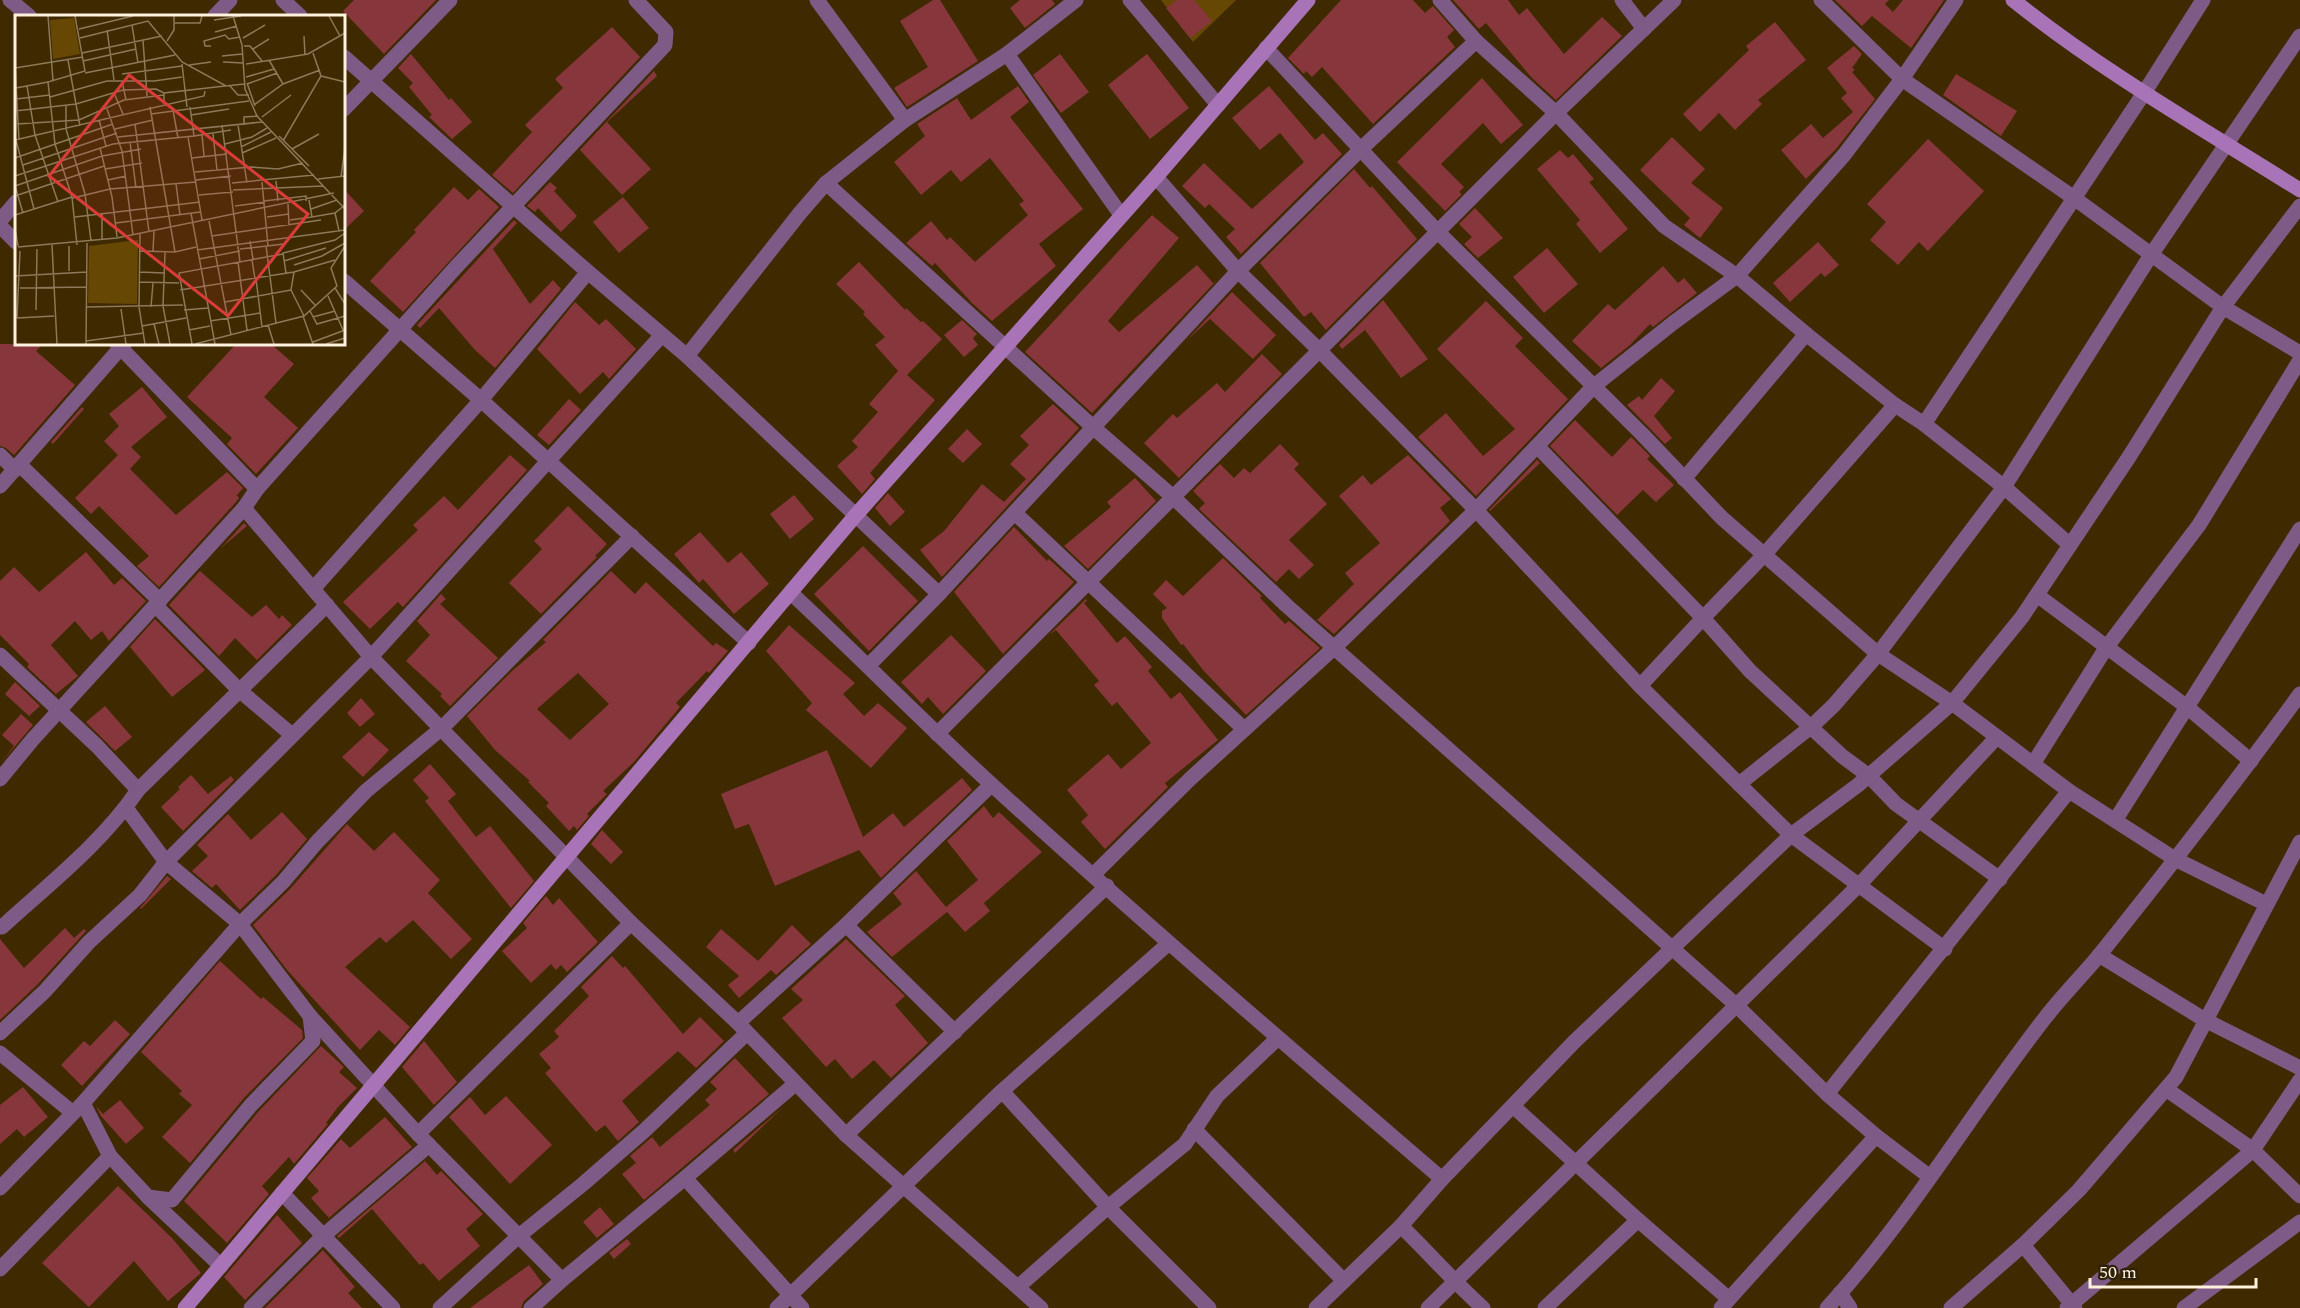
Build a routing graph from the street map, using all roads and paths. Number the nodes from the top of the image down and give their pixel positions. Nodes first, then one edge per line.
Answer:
1 (10, 0) edge
2 (230, 0) edge
3 (283, 0) edge
4 (450, 0) edge
5 (636, 0) edge
6 (817, 0) edge
7 (1076, 0) edge
8 (1131, 0) edge
9 (1308, 0) edge
10 (1440, 0) edge
11 (1622, 0) edge
12 (1674, 0) edge
13 (1821, 0) edge
14 (1956, 0) edge
15 (2013, 0) edge
16 (2203, 0) edge
17 (28, 15) edge
18 (216, 15) edge
19 (299, 15) edge
20 (1644, 29) junction
21 (2300, 36) edge
22 (1476, 41) junction
23 (1266, 48) junction
24 (1007, 54) junction
25 (345, 58) edge
26 (1902, 79) junction
27 (369, 81) junction
28 (2144, 93) junction
29 (1218, 105) junction
30 (345, 108) edge
31 (1556, 112) junction
32 (905, 120) junction
33 (2226, 143) junction
34 (1362, 148) junction
35 (1156, 177) junction
36 (826, 183) junction
37 (2300, 190) edge
38 (2074, 198) junction
39 (15, 203) edge
40 (513, 206) junction
41 (2300, 206) edge
42 (1121, 215) junction
43 (0, 221) edge
44 (0, 226) edge
45 (1437, 231) junction
46 (15, 242) edge
47 (2151, 255) junction
48 (1238, 271) junction
49 (588, 272) junction
50 (1737, 276) junction
51 (345, 282) edge
52 (2223, 307) junction
53 (400, 329) junction
54 (1806, 334) junction
55 (662, 335) junction
56 (120, 345) edge
57 (1005, 345) junction
58 (1320, 351) junction
59 (2300, 354) edge
60 (687, 356) junction
61 (2300, 360) edge
62 (1594, 386) junction
63 (481, 400) junction
64 (1895, 405) junction
65 (1924, 423) junction
66 (1094, 428) junction
67 (1537, 446) junction
68 (0, 455) edge
69 (547, 461) junction
70 (17, 468) junction
71 (1684, 479) junction
72 (0, 486) edge
73 (2004, 487) junction
74 (257, 489) junction
75 (1173, 497) junction
76 (244, 508) junction
77 (1476, 510) junction
78 (1015, 513) junction
79 (855, 516) junction
80 (2300, 529) edge
81 (632, 536) junction
82 (2070, 545) junction
83 (1764, 555) junction
84 (1088, 581) junction
85 (313, 589) junction
86 (791, 593) junction
87 (939, 594) junction
88 (2037, 594) junction
89 (158, 604) junction
90 (327, 605) junction
91 (1702, 618) junction
92 (749, 643) junction
93 (1335, 647) junction
94 (2106, 648) junction
95 (1878, 654) junction
96 (0, 655) edge
97 (371, 657) junction
98 (869, 665) junction
99 (1641, 686) junction
100 (239, 690) junction
101 (2300, 694) edge
102 (1952, 703) junction
103 (2187, 707) junction
104 (59, 711) junction
105 (1812, 726) junction
106 (442, 728) junction
107 (1244, 729) junction
108 (937, 734) junction
109 (291, 735) junction
110 (1997, 737) junction
111 (2251, 761) junction
112 (2033, 764) junction
113 (1869, 776) junction
114 (0, 779) edge
115 (1739, 784) junction
116 (991, 785) junction
117 (138, 790) junction
118 (2069, 791) junction
119 (126, 808) junction
120 (2116, 819) junction
121 (1919, 822) junction
122 (1791, 835) junction
123 (2300, 842) edge
124 (567, 857) junction
125 (2175, 859) junction
126 (166, 862) junction
127 (1093, 875) junction
128 (2000, 879) junction
129 (1860, 884) junction
130 (1107, 886) junction
131 (2266, 904) junction
132 (631, 923) junction
133 (240, 924) junction
134 (846, 925) junction
135 (2, 927) dead end
136 (1168, 944) junction
137 (1945, 949) junction
138 (1673, 950) junction
139 (2099, 955) junction
140 (1736, 1005) junction
141 (310, 1016) junction
142 (2205, 1020) junction
143 (742, 1028) junction
144 (955, 1032) junction
145 (0, 1033) edge
146 (1278, 1038) junction
147 (0, 1053) edge
148 (2300, 1068) edge
149 (2300, 1080) edge
150 (374, 1084) junction
151 (795, 1084) junction
152 (2166, 1089) junction
153 (1002, 1090) junction
154 (1827, 1094) junction
155 (1513, 1106) junction
156 (78, 1108) junction
157 (1194, 1129) junction
158 (846, 1135) junction
159 (1876, 1136) junction
160 (423, 1140) junction
161 (2253, 1150) junction
162 (110, 1156) junction
163 (1576, 1165) junction
164 (1930, 1177) junction
165 (685, 1178) junction
166 (1442, 1179) junction
167 (904, 1186) junction
168 (0, 1188) edge
169 (282, 1193) junction
170 (2300, 1196) edge
171 (148, 1197) junction
172 (1108, 1207) junction
173 (1638, 1220) junction
174 (2300, 1222) edge
175 (1401, 1226) junction
176 (520, 1235) junction
177 (323, 1236) junction
178 (2023, 1245) junction
179 (221, 1266) junction
180 (0, 1269) edge
181 (562, 1280) junction
182 (1344, 1281) junction
183 (1454, 1283) junction
184 (1840, 1293) junction
185 (790, 1296) junction
186 (1022, 1298) edge
187 (1725, 1303) edge
188 (2071, 1307) edge
189 (185, 1308) edge
190 (251, 1308) edge
191 (393, 1308) edge
192 (440, 1308) edge
193 (531, 1308) edge
194 (777, 1308) edge
195 (802, 1308) edge
196 (1041, 1308) edge
197 (1209, 1308) edge
198 (1316, 1308) edge
199 (1428, 1308) edge
200 (1483, 1308) edge
201 (1545, 1308) edge
202 (1827, 1308) edge
203 (1850, 1308) edge
204 (1951, 1308) edge
205 (2184, 1308) edge

1 - 17 street
2 - 18 street
3 - 19 street
4 - 27 street
5 - 40 street
6 - 32 street
7 - 24 street
8 - 29 street
9 - 23 main road
10 - 22 street
11 - 20 street
12 - 20 street
13 - 26 street
14 - 26 street
15 - 28 main road
16 - 28 street
20 - 31 street
21 - 33 street
22 - 31 street
22 - 34 street
23 - 29 main road
23 - 34 street
24 - 32 street
24 - 42 street
25 - 27 street
26 - 38 street
26 - 50 street
27 - 30 street
27 - 40 street
28 - 33 main road
28 - 38 street
29 - 35 main road
31 - 45 street
31 - 50 street
32 - 36 street
33 - 37 main road
33 - 47 street
34 - 45 street
34 - 48 street
35 - 42 main road
35 - 48 street
36 - 57 street
36 - 60 street
38 - 47 street
38 - 65 street
39 - 43 street
40 - 49 street
40 - 53 street
41 - 52 street
42 - 57 main road
44 - 46 street
45 - 58 street
45 - 62 street
47 - 52 street
47 - 73 street
48 - 58 street
48 - 66 street
49 - 55 street
49 - 63 street
50 - 54 street
50 - 62 street
51 - 53 street
52 - 59 street
52 - 82 street
53 - 63 street
53 - 74 street
54 - 64 street
54 - 71 street
55 - 60 street
55 - 69 street
56 - 70 street
56 - 74 street
57 - 66 street
57 - 79 main road
58 - 75 street
58 - 77 street
60 - 79 street
61 - 94 street
62 - 67 street
62 - 71 street
63 - 69 street
63 - 85 street
64 - 65 street
64 - 83 street
65 - 73 street
66 - 75 street
66 - 78 street
67 - 77 street
67 - 91 street
68 - 70 street
69 - 81 street
69 - 97 street
70 - 72 street
70 - 89 street
71 - 83 street
73 - 82 street
73 - 95 street
74 - 76 street
75 - 84 street
75 - 93 street
76 - 85 street
76 - 89 street
77 - 93 street
77 - 99 street
78 - 84 street
78 - 87 street
79 - 86 main road
79 - 87 street
80 - 103 street
81 - 92 street
81 - 106 street
82 - 88 street
83 - 91 street
83 - 95 street
84 - 107 street
84 - 108 street
85 - 90 street
86 - 92 main road
86 - 98 street
87 - 98 street
88 - 94 street
88 - 102 street
89 - 100 street
89 - 104 street
90 - 97 street
90 - 100 street
91 - 99 street
91 - 105 street
92 - 124 main road
93 - 107 street
93 - 138 street
94 - 103 street
94 - 112 street
95 - 102 street
95 - 105 street
96 - 104 street
97 - 106 street
97 - 109 street
98 - 108 street
99 - 115 street
100 - 109 street
100 - 117 street
101 - 111 street
102 - 110 street
102 - 113 street
103 - 111 street
103 - 120 street
104 - 114 street
104 - 117 street
105 - 113 street
105 - 115 street
106 - 124 street
106 - 133 street
107 - 127 street
108 - 116 street
109 - 126 street
110 - 112 street
110 - 121 street
111 - 125 street
112 - 118 street
113 - 121 street
113 - 122 street
115 - 122 street
116 - 127 street
116 - 134 street
117 - 119 street
118 - 120 street
118 - 128 street
119 - 126 street
119 - 135 street
120 - 125 street
121 - 128 street
121 - 129 street
122 - 129 street
122 - 138 street
123 - 131 street
124 - 132 street
124 - 150 main road
125 - 131 street
125 - 139 street
126 - 133 street
126 - 145 street
127 - 130 street
128 - 137 street
129 - 137 street
129 - 140 street
130 - 136 street
130 - 144 street
131 - 142 street
132 - 143 street
132 - 160 street
133 - 141 street
133 - 156 street
134 - 143 street
134 - 144 street
136 - 146 street
136 - 153 street
137 - 154 street
138 - 140 street
138 - 155 street
139 - 142 street
139 - 164 street
140 - 154 street
140 - 163 street
141 - 150 street
141 - 171 street
142 - 148 street
142 - 152 street
143 - 151 street
143 - 176 street
144 - 158 street
146 - 157 street
146 - 166 street
147 - 156 street
149 - 161 street
150 - 160 street
150 - 169 main road
151 - 158 street
151 - 165 street
152 - 161 street
152 - 178 street
153 - 167 street
153 - 172 street
154 - 159 street
155 - 163 street
155 - 166 street
156 - 162 street
156 - 168 street
157 - 172 street
157 - 182 street
158 - 167 street
159 - 164 street
159 - 187 street
160 - 176 street
160 - 177 street
161 - 170 street
161 - 188 street
162 - 171 street
162 - 180 street
163 - 173 street
163 - 183 street
164 - 184 street
165 - 181 street
165 - 185 street
166 - 175 street
167 - 185 street
167 - 186 street
169 - 177 street
169 - 179 main road
171 - 179 street
172 - 186 street
172 - 197 street
173 - 187 street
173 - 201 street
174 - 205 street
175 - 182 street
175 - 183 street
176 - 181 street
176 - 192 street
177 - 190 street
177 - 191 street
178 - 188 street
178 - 204 street
179 - 189 main road
181 - 193 street
182 - 198 street
183 - 199 street
183 - 200 street
184 - 202 street
184 - 203 street
185 - 194 street
185 - 195 street
186 - 196 street

